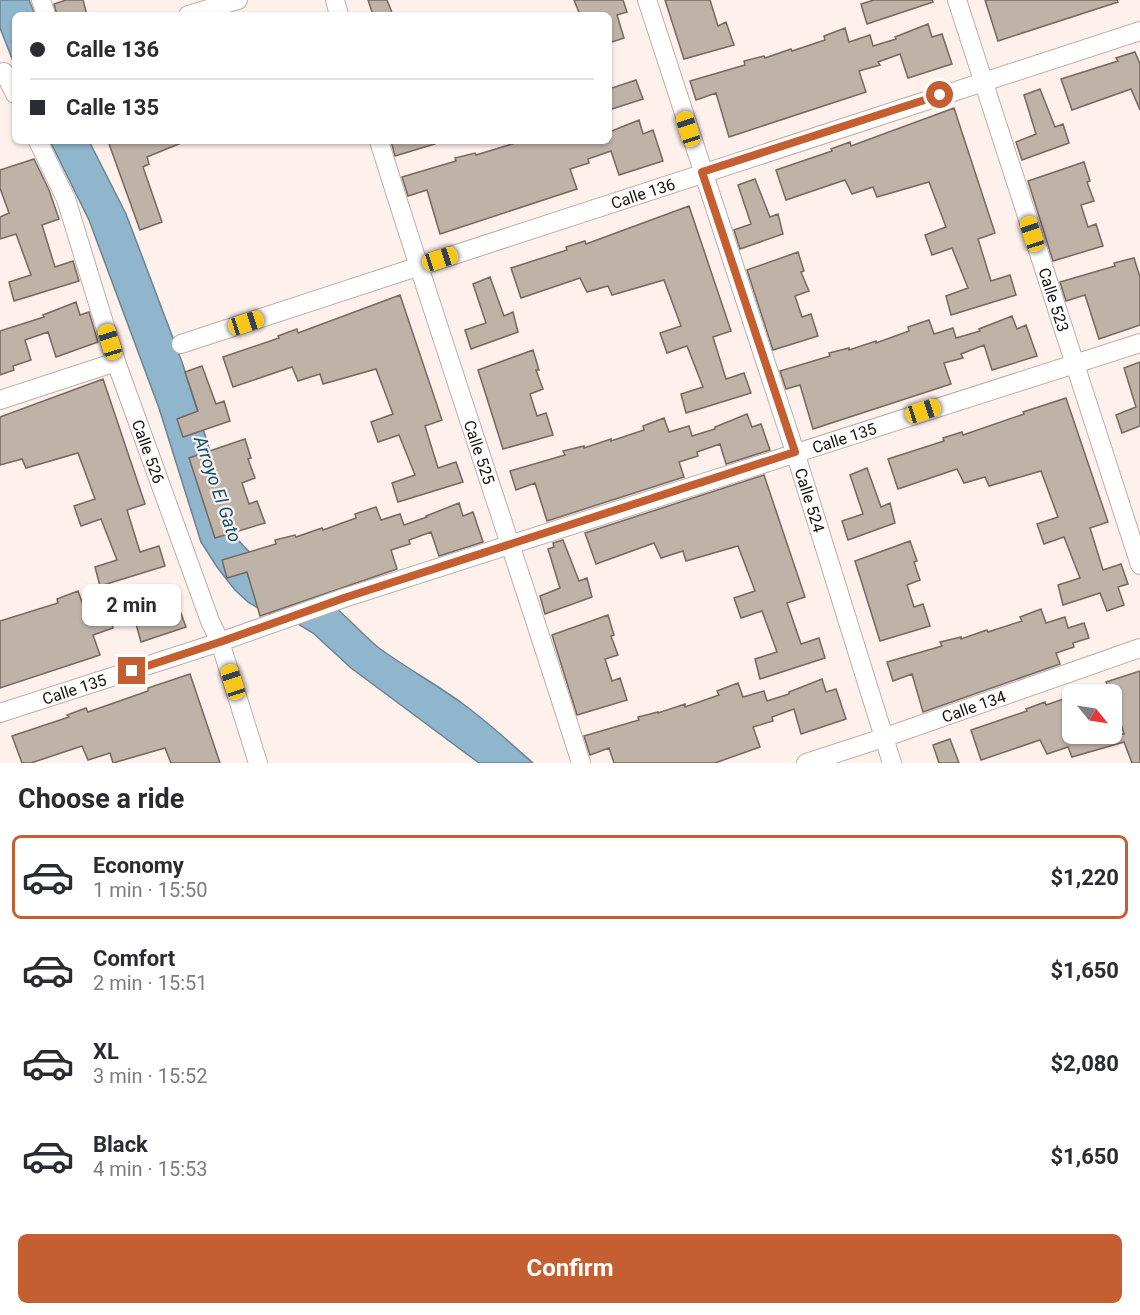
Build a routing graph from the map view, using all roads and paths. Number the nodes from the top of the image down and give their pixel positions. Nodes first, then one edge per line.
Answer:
1 (238, 0) edge
2 (647, 0) edge
3 (957, 0) edge
4 (198, 12) edge
5 (1140, 31) edge
6 (6, 71) edge
7 (983, 81) junction
8 (12, 86) edge
9 (39, 144) edge
10 (380, 144) edge
11 (702, 172) junction
12 (418, 266) junction
13 (1140, 343) edge
14 (181, 344) dead end
15 (116, 362) junction
16 (1074, 364) junction
17 (0, 400) edge
18 (795, 452) junction
19 (511, 544) junction
20 (1140, 565) edge
21 (220, 642) junction
22 (1140, 648) edge
23 (0, 713) edge
24 (884, 738) junction
25 (258, 763) edge
26 (580, 763) edge
27 (806, 763) edge
28 (892, 763) edge

1 - 4 street
2 - 11 street, Calle 524
3 - 7 street, Calle 523
5 - 7 street, Calle 136
6 - 8 street
7 - 11 street, Calle 136
7 - 16 street, Calle 523
9 - 15 street, Calle 526
10 - 12 street, Calle 525
11 - 12 street, Calle 136
11 - 18 street, Calle 524
12 - 14 street, Calle 136
12 - 19 street, Calle 525
13 - 16 street, Calle 135
15 - 17 street
15 - 21 street, Calle 526
16 - 18 street, Calle 135
16 - 20 street, Calle 523
18 - 19 street, Calle 135
18 - 24 street, Calle 524
19 - 21 street, Calle 135
19 - 26 street, Calle 525
21 - 23 street, Calle 135
21 - 25 street, Calle 526
22 - 24 street, Calle 134
24 - 27 street, Calle 134
24 - 28 street, Calle 524

